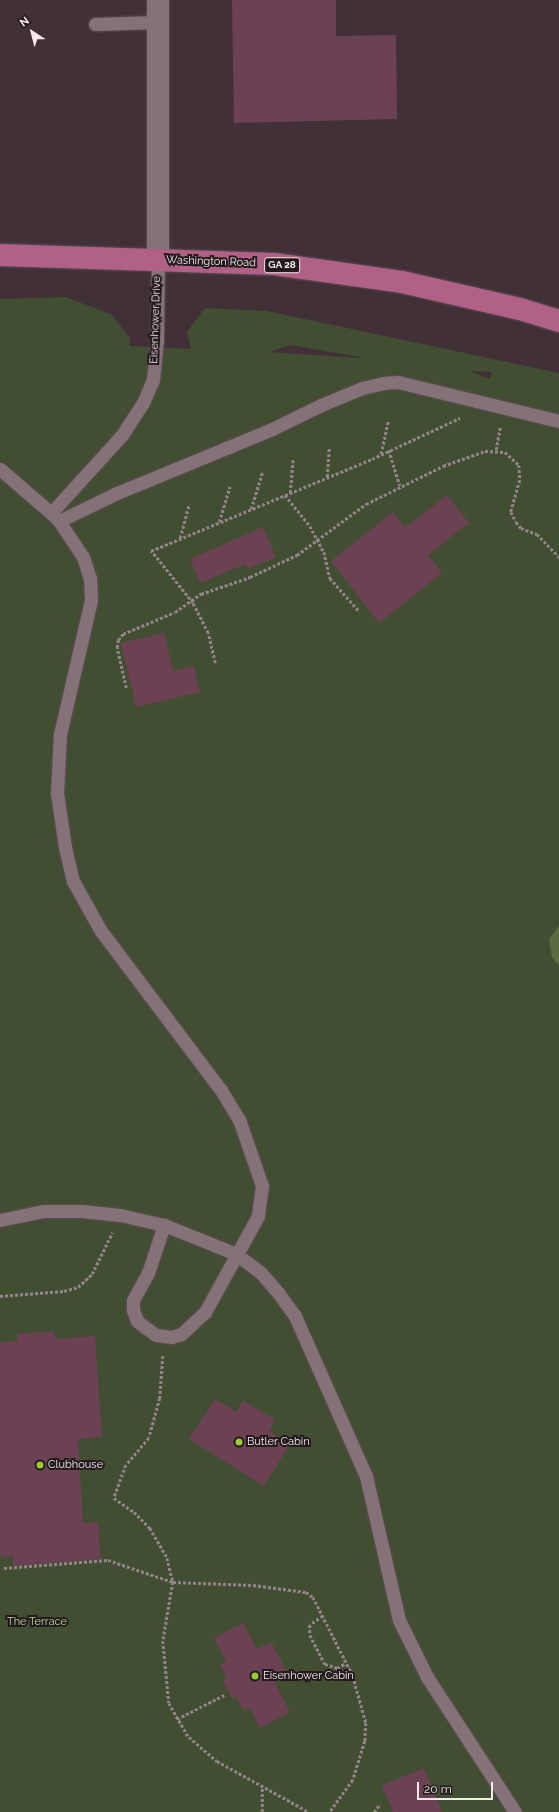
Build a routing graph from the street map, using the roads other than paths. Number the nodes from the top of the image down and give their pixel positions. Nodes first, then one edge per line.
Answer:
1 (158, 0) edge
2 (158, 22) junction
3 (95, 24) dead end
4 (0, 255) edge
5 (158, 260) junction
6 (559, 321) edge
7 (559, 421) edge
8 (0, 469) edge
9 (55, 517) junction
10 (0, 1220) edge
11 (164, 1225) junction
12 (236, 1254) junction
13 (515, 1812) edge

1 - 2 street, Eisenhower Drive
2 - 3 lane
2 - 5 street, Eisenhower Drive
4 - 5 main road, Washington Road / GA 28
5 - 6 main road, Washington Road / GA 28
5 - 9 lane, Eisenhower Drive
7 - 9 lane
8 - 9 lane
9 - 12 lane
10 - 11 lane
11 - 12 lane
11 - 12 lane
12 - 13 lane

